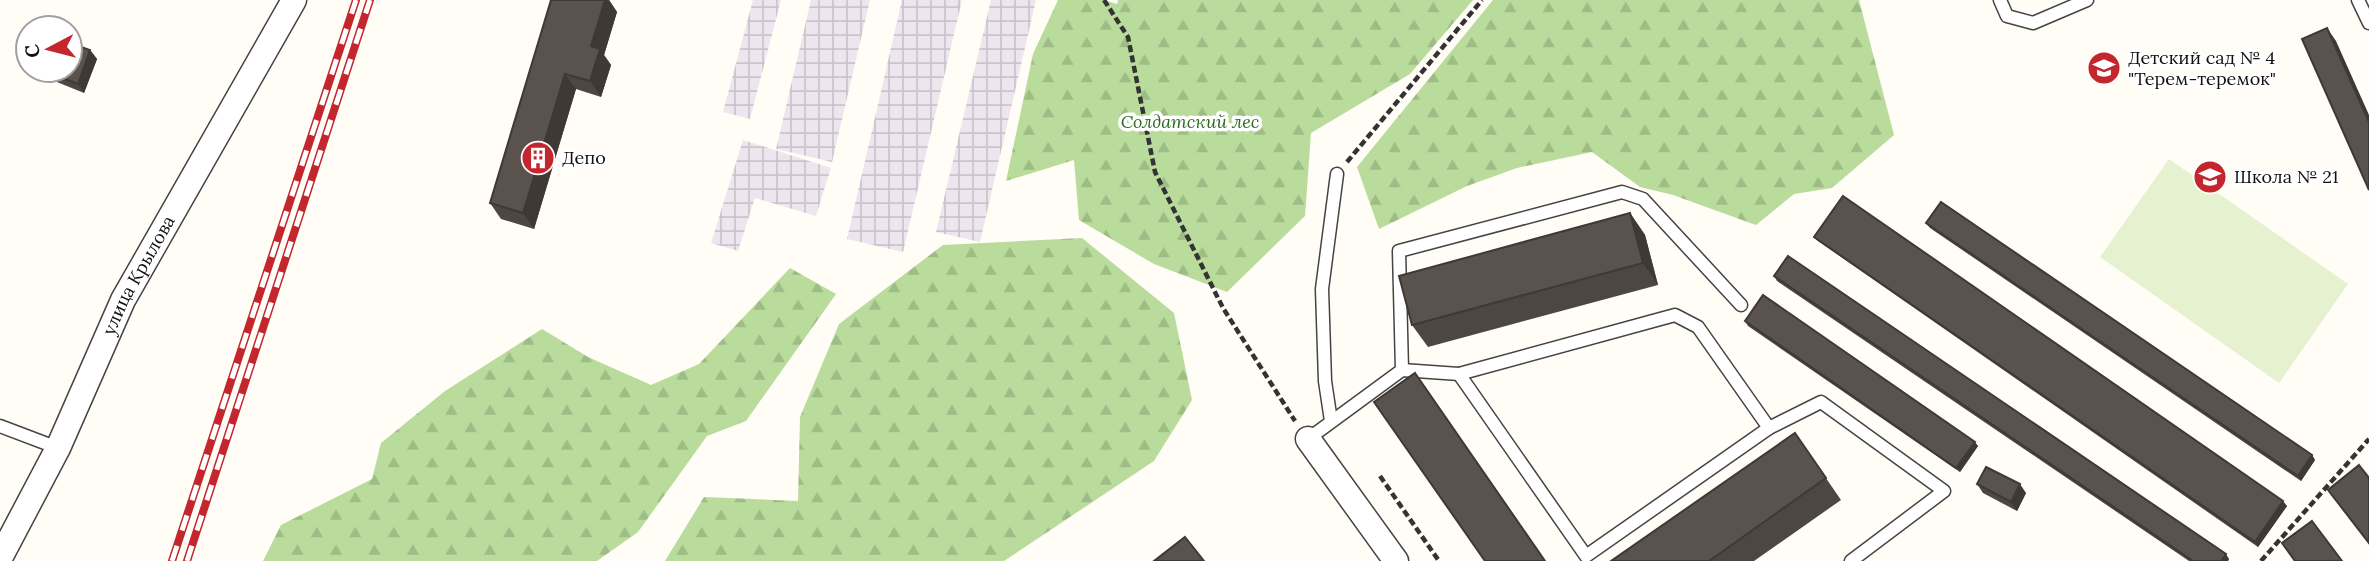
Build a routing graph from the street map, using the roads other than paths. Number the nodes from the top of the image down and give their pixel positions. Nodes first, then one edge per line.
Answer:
1 (294, 0) edge
2 (2000, 0) edge
3 (2087, 0) edge
4 (2358, 0) edge
5 (2369, 23) edge
6 (1337, 174) road end
7 (1741, 305) dead end
8 (1402, 370) junction
9 (1459, 374) junction
10 (1331, 421) junction
11 (0, 426) edge
12 (1769, 428) junction
13 (1308, 439) joint
14 (58, 448) junction
15 (0, 558) edge
16 (1854, 560) edge
17 (1396, 561) edge

1 - 14 street, улица Крылова
2 - 3 lane
4 - 5 lane
6 - 10 lane
7 - 8 lane
8 - 9 lane
8 - 10 lane
9 - 12 lane
9 - 12 lane
10 - 13 lane
11 - 14 lane
12 - 16 lane
13 - 17 street
14 - 15 street, улица Крылова

